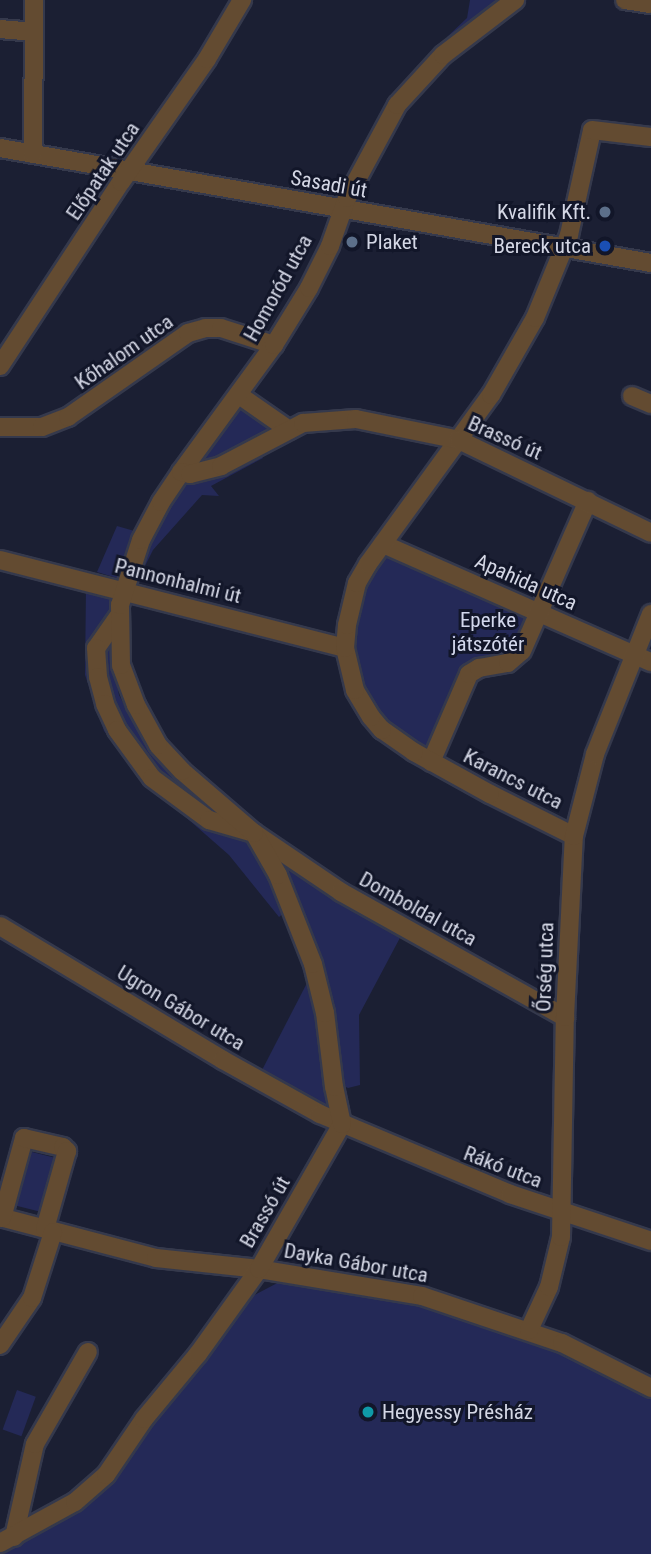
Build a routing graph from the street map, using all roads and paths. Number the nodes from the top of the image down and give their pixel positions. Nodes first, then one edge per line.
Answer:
1 (34, 0) edge
2 (242, 0) edge
3 (515, 0) edge
4 (625, 0) edge
5 (651, 4) edge
6 (0, 29) edge
7 (34, 32) junction
8 (651, 137) edge
9 (0, 148) edge
10 (33, 154) junction
11 (130, 172) junction
12 (342, 210) junction
13 (565, 248) junction
14 (651, 263) edge
15 (274, 345) junction
16 (0, 366) edge
17 (239, 395) junction
18 (632, 396) dead end
19 (651, 404) edge
20 (0, 427) edge
21 (289, 430) junction
22 (459, 440) junction
23 (181, 472) junction
24 (588, 501) junction
25 (651, 533) edge
26 (383, 544) junction
27 (0, 560) edge
28 (124, 591) junction
29 (539, 613) junction
30 (651, 614) edge
31 (118, 617) junction
32 (345, 648) junction
33 (633, 653) junction
34 (651, 662) edge
35 (431, 762) junction
36 (254, 833) junction
37 (574, 836) junction
38 (0, 926) edge
39 (565, 1017) junction
40 (342, 1124) junction
41 (561, 1213) junction
42 (1, 1217) edge
43 (49, 1231) junction
44 (651, 1241) edge
45 (259, 1269) junction
46 (530, 1330) junction
47 (0, 1345) edge
48 (88, 1352) dead end
49 (651, 1388) edge
50 (7, 1540) edge

1 - 7 street
2 - 11 street, Előpatak utca
3 - 12 street, Homoród utca
4 - 5 street
6 - 7 street
7 - 10 street
8 - 13 street
9 - 10 street, Sasadi út
10 - 11 street, Sasadi út
11 - 12 street, Sasadi út
11 - 16 street, Előpatak utca
12 - 13 street, Sasadi út
12 - 15 street, Homoród utca
13 - 14 street, Sasadi út
13 - 22 street
15 - 17 street, Homoród utca
15 - 20 street, Kőhalom utca
17 - 21 street
17 - 23 street, Homoród utca
18 - 19 street
21 - 22 street, Brassó út
21 - 23 street, Brassó út
22 - 24 street, Brassó út
22 - 26 street
23 - 28 street
24 - 25 street, Brassó út
24 - 29 street
26 - 29 street, Apahida utca
26 - 32 street
27 - 28 street, Pannonhalmi út
28 - 31 street
28 - 32 street, Pannonhalmi út
29 - 33 street, Apahida utca
29 - 35 street
30 - 33 street, Őrség utca
31 - 36 street
31 - 36 street
32 - 35 street, Karancs utca
33 - 34 street, Apahida utca
33 - 37 street, Őrség utca
35 - 37 street, Karancs utca
36 - 39 street, Domboldal utca
36 - 40 street
37 - 39 street, Őrség utca
38 - 40 street, Ugron Gábor utca
39 - 41 street, Őrség utca
40 - 41 street, Rákó utca
40 - 45 street, Brassó út
41 - 44 street, Rákó utca
41 - 46 street, Őrség utca
42 - 43 street, Dayka Gábor utca
42 - 43 street
43 - 45 street, Dayka Gábor utca
43 - 47 street
45 - 46 street, Dayka Gábor utca
45 - 50 street, Brassó út
46 - 49 street, Dayka Gábor utca
48 - 50 street, Brassó út

